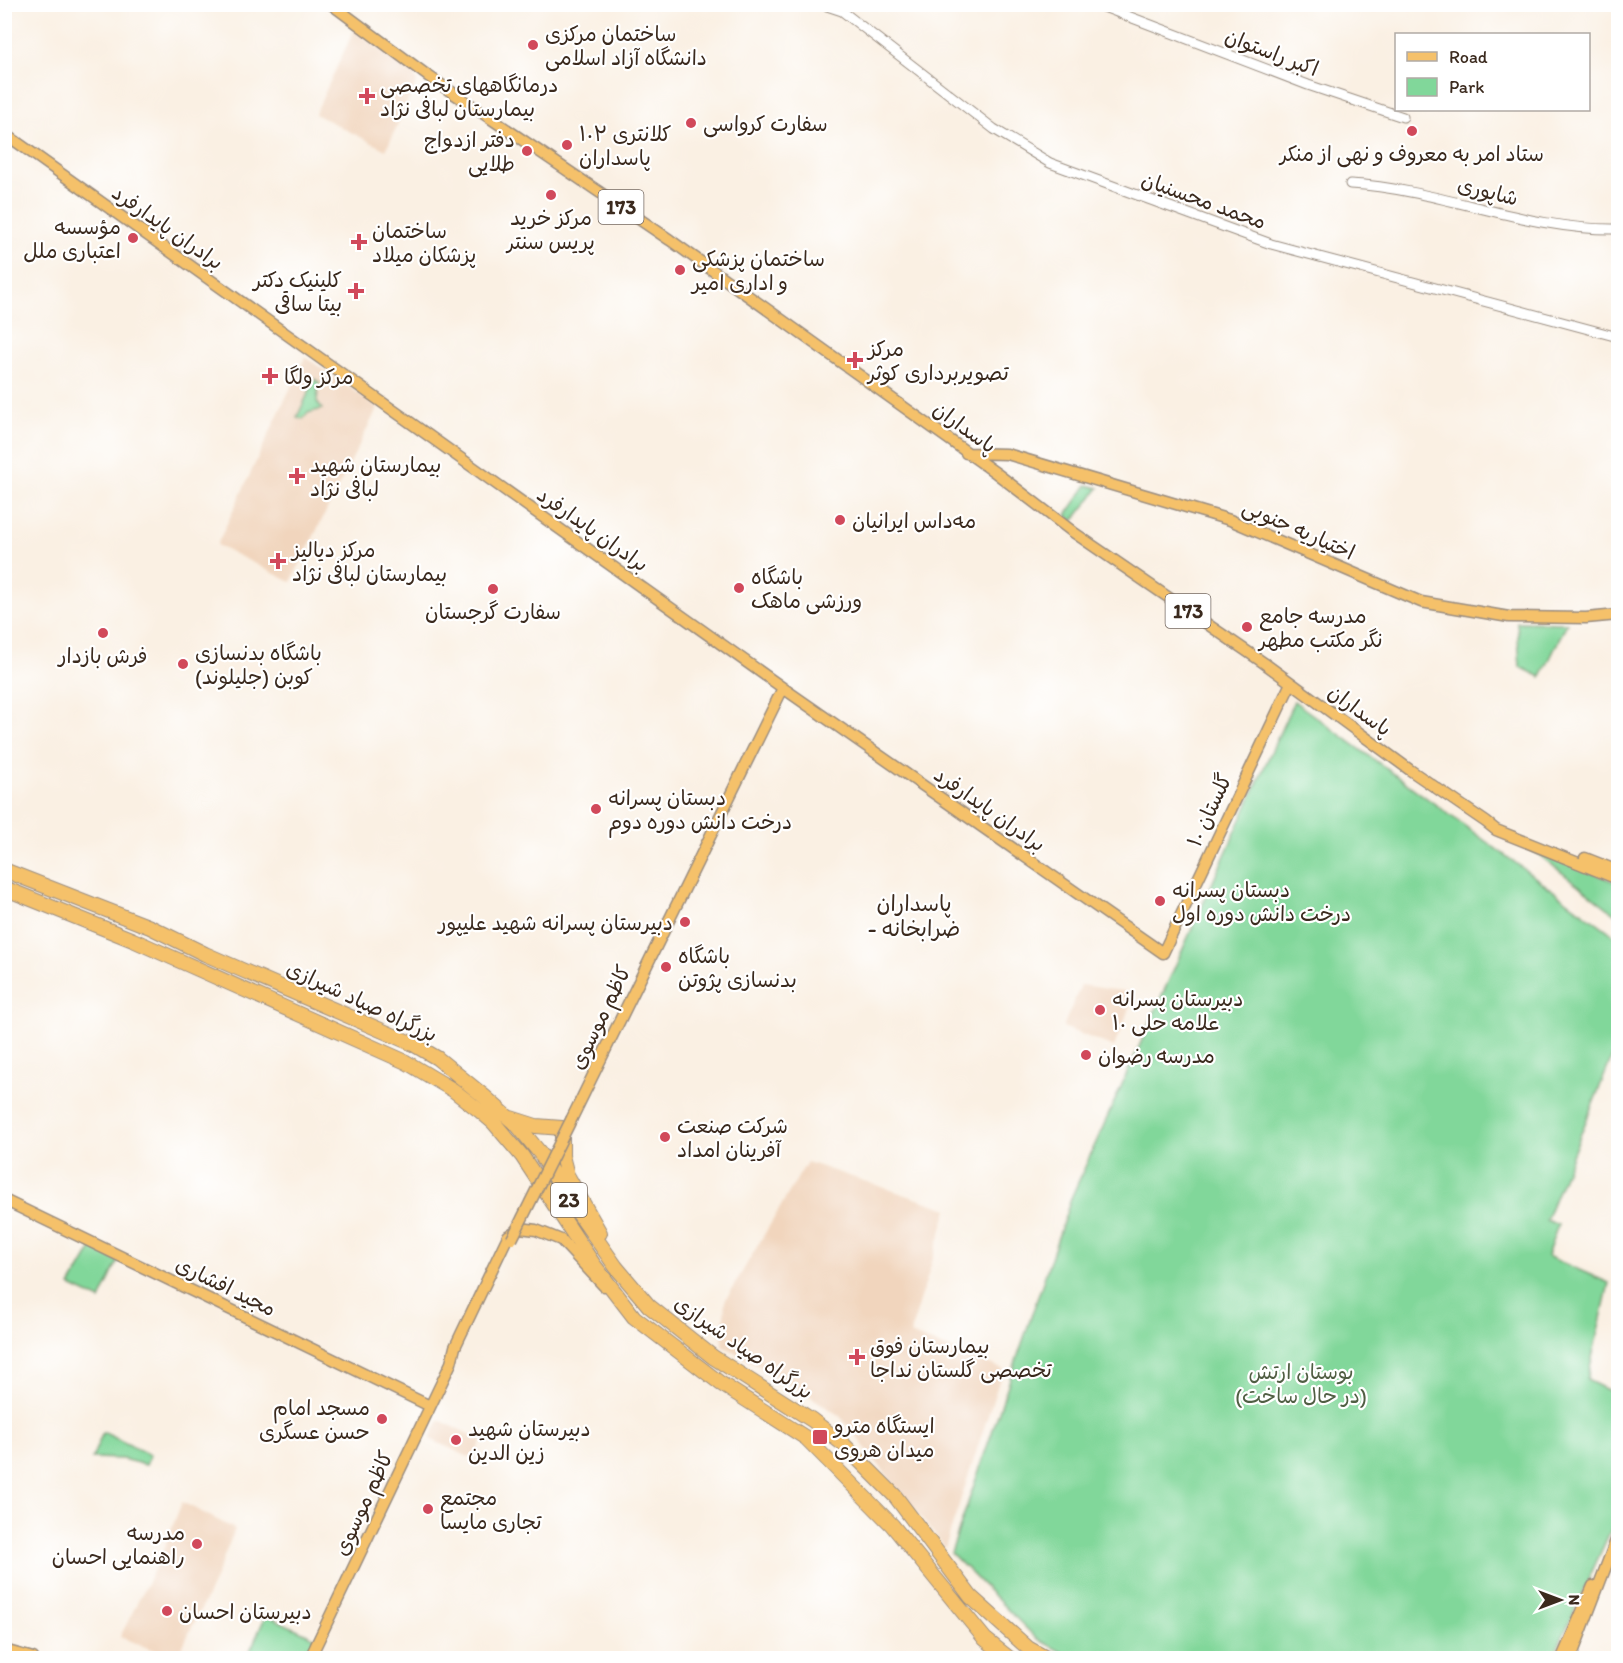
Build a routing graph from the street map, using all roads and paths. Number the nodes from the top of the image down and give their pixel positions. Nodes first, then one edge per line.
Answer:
1 (331, 4) edge
2 (821, 4) edge
3 (1095, 4) edge
4 (1403, 117) dead end
5 (4, 133) edge
6 (1369, 175) dead end
7 (1350, 184) dead end
8 (1375, 186) junction
9 (1618, 229) edge
10 (1618, 337) edge
11 (966, 453) junction
12 (1618, 615) edge
13 (1291, 683) junction
14 (783, 688) junction
15 (1486, 822) junction
16 (4, 870) edge
17 (1618, 871) edge
18 (1618, 879) edge
19 (4, 888) edge
20 (1162, 953) joint
21 (509, 1117) junction
22 (6, 1201) edge
23 (510, 1238) junction
24 (616, 1267) junction
25 (634, 1317) junction
26 (430, 1406) junction
27 (1617, 1538) edge
28 (4, 1650) edge
29 (1033, 1653) edge
30 (33, 1659) edge
31 (310, 1659) edge
32 (1009, 1659) edge
33 (1046, 1659) edge
34 (1562, 1659) edge
35 (1571, 1659) edge

1 - 11 main road, پاسداران / 173
2 - 10 street, محمد محسنیان
3 - 4 street, اکبر راستوان
5 - 14 main road, برادران پایدارفرد
6 - 8 street
7 - 8 street, شاپوری
8 - 9 street, شاپوری
11 - 12 main road, اختیاریه جنوبی
11 - 13 main road, پاسداران / 173
13 - 15 main road, پاسداران / 173
13 - 20 main road, گلستان ۱۰
14 - 20 main road, برادران پایدارفرد
14 - 23 main road, کاظم موسوی, bridge
15 - 17 main road, پاسداران / 173
15 - 18 main road, پاسداران / 173
16 - 21 highway, بزرگراه صیاد شیرازی / 23
19 - 25 highway, بزرگراه صیاد شیرازی / 23
21 - 24 highway, بزرگراه صیاد شیرازی / 23
21 - 24 highway
22 - 26 main road, مجید افشاری
23 - 25 main road
23 - 26 main road, کاظم موسوی
24 - 29 highway, بزرگراه صیاد شیرازی / 23
25 - 32 highway, بزرگراه صیاد شیرازی / 23
26 - 31 main road, کاظم موسوی
27 - 34 main road
27 - 35 main road
28 - 30 main road
29 - 33 highway, بزرگراه صیاد شیرازی / 23

